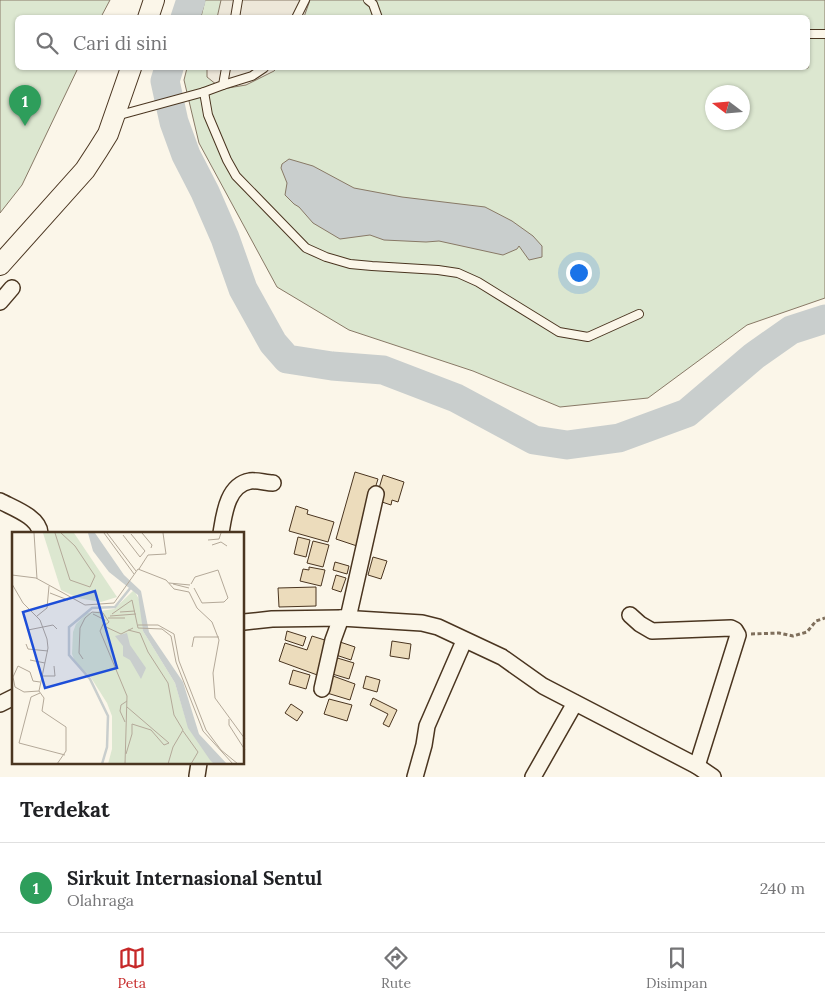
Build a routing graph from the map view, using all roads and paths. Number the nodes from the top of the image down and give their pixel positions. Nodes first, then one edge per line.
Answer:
1 (154, 0) edge
2 (238, 0) edge
3 (305, 0) edge
4 (373, 1) edge
5 (149, 15) edge
6 (236, 15) edge
7 (298, 15) edge
8 (377, 15) edge
9 (810, 34) edge
10 (825, 34) edge
11 (130, 70) edge
12 (226, 70) edge
13 (261, 70) edge
14 (223, 85) junction
15 (204, 92) junction
16 (114, 116) junction
17 (0, 266) edge
18 (12, 288) dead end
19 (0, 302) edge
20 (639, 314) dead end
21 (273, 483) dead end
22 (376, 494) dead end
23 (0, 501) edge
24 (40, 532) edge
25 (221, 532) edge
26 (630, 615) dead end
27 (344, 618) junction
28 (825, 618) edge
29 (245, 622) edge
30 (738, 635) junction
31 (464, 640) junction
32 (322, 689) dead end
33 (12, 698) edge
34 (575, 703) junction
35 (0, 704) edge
36 (697, 766) junction
37 (414, 777) edge
38 (533, 777) edge
39 (713, 777) edge

1 - 5 street
2 - 6 lane
3 - 7 lane
4 - 8 lane
9 - 10 lane
11 - 16 street
12 - 14 lane
13 - 14 lane
14 - 15 lane
15 - 16 lane
15 - 20 lane
16 - 17 street
18 - 19 street
21 - 25 street
22 - 27 street
23 - 24 street
26 - 30 street
27 - 29 street
27 - 31 street
27 - 32 street
28 - 30 path
30 - 36 street
31 - 34 street
31 - 37 street
33 - 35 street
34 - 36 street
34 - 38 street
36 - 39 street

